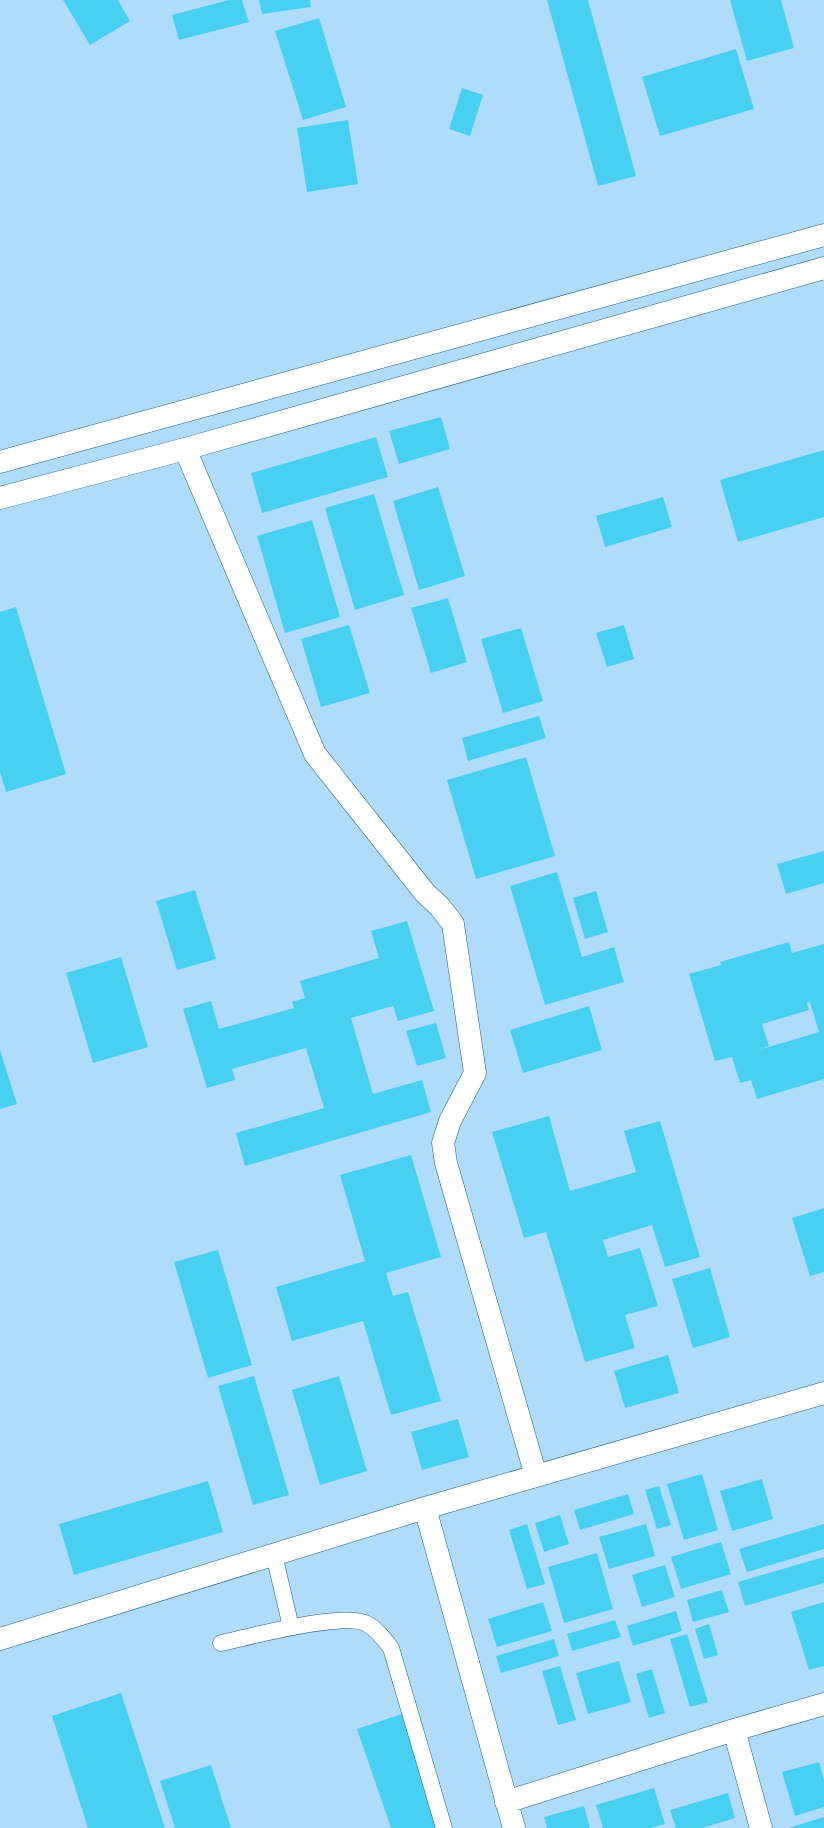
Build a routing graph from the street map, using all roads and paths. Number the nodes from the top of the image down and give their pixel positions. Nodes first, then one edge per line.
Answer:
1 (824, 235) edge
2 (824, 268) edge
3 (185, 449) junction
4 (0, 462) edge
5 (0, 498) edge
6 (824, 1393) edge
7 (536, 1476) junction
8 (426, 1508) junction
9 (274, 1555) junction
10 (291, 1627) junction
11 (0, 1639) edge
12 (221, 1643) dead end
13 (824, 1704) edge
14 (734, 1730) junction
15 (506, 1802) junction
16 (444, 1828) edge
17 (514, 1828) edge
18 (761, 1828) edge

1 - 4 street
2 - 3 street
3 - 5 street
3 - 7 street
6 - 7 street
7 - 8 street
8 - 9 street
8 - 15 street
9 - 10 lane
9 - 11 street
10 - 12 lane
10 - 16 lane
13 - 14 street
14 - 15 street
14 - 18 street
15 - 17 street

